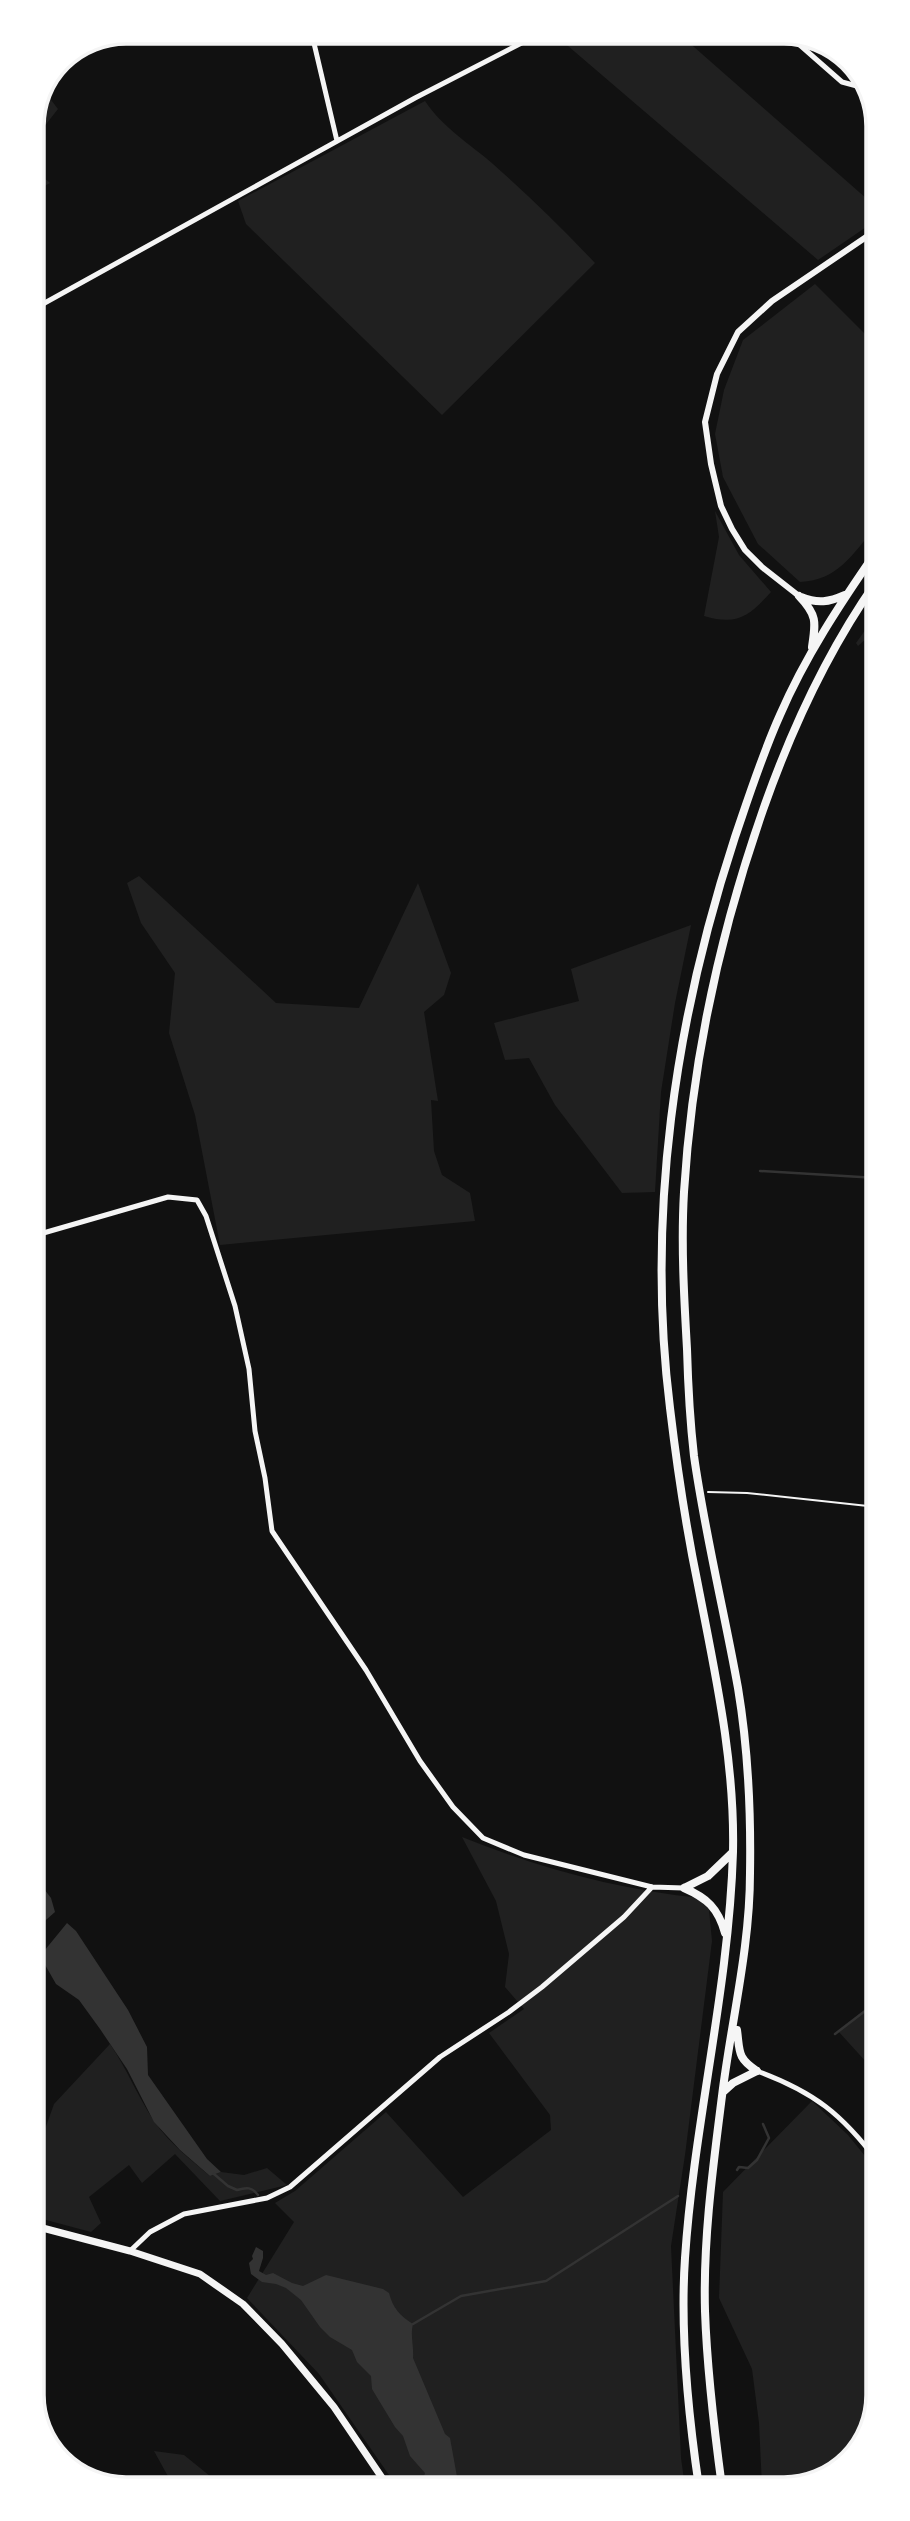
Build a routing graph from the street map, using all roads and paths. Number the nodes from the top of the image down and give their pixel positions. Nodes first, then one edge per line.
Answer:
1 (314, 44) edge
2 (521, 44) edge
3 (800, 45) edge
4 (855, 86) edge
5 (337, 141) junction
6 (866, 237) edge
7 (44, 303) edge
8 (866, 566) edge
9 (847, 594) junction
10 (799, 596) junction
11 (866, 598) edge
12 (811, 654) junction
13 (44, 1233) edge
14 (700, 1492) junction
15 (866, 1506) edge
16 (733, 1852) junction
17 (652, 1887) junction
18 (684, 1888) junction
19 (727, 1942) junction
20 (735, 2020) junction
21 (757, 2071) junction
22 (723, 2092) junction
23 (866, 2146) edge
24 (44, 2228) edge
25 (130, 2251) junction
26 (382, 2477) edge
27 (698, 2477) edge
28 (721, 2477) edge

1 - 5 street
2 - 5 street
3 - 4 street
5 - 7 street
6 - 10 street
8 - 9 highway
9 - 10 highway
9 - 12 highway
10 - 12 highway
11 - 14 highway
12 - 16 highway
13 - 17 street
14 - 15 path
14 - 20 highway
16 - 18 highway
16 - 19 highway
17 - 18 street
17 - 25 street
18 - 19 highway
19 - 27 highway
20 - 21 highway
20 - 22 highway
21 - 22 highway
21 - 23 street
22 - 28 highway
24 - 25 main road
25 - 26 main road

